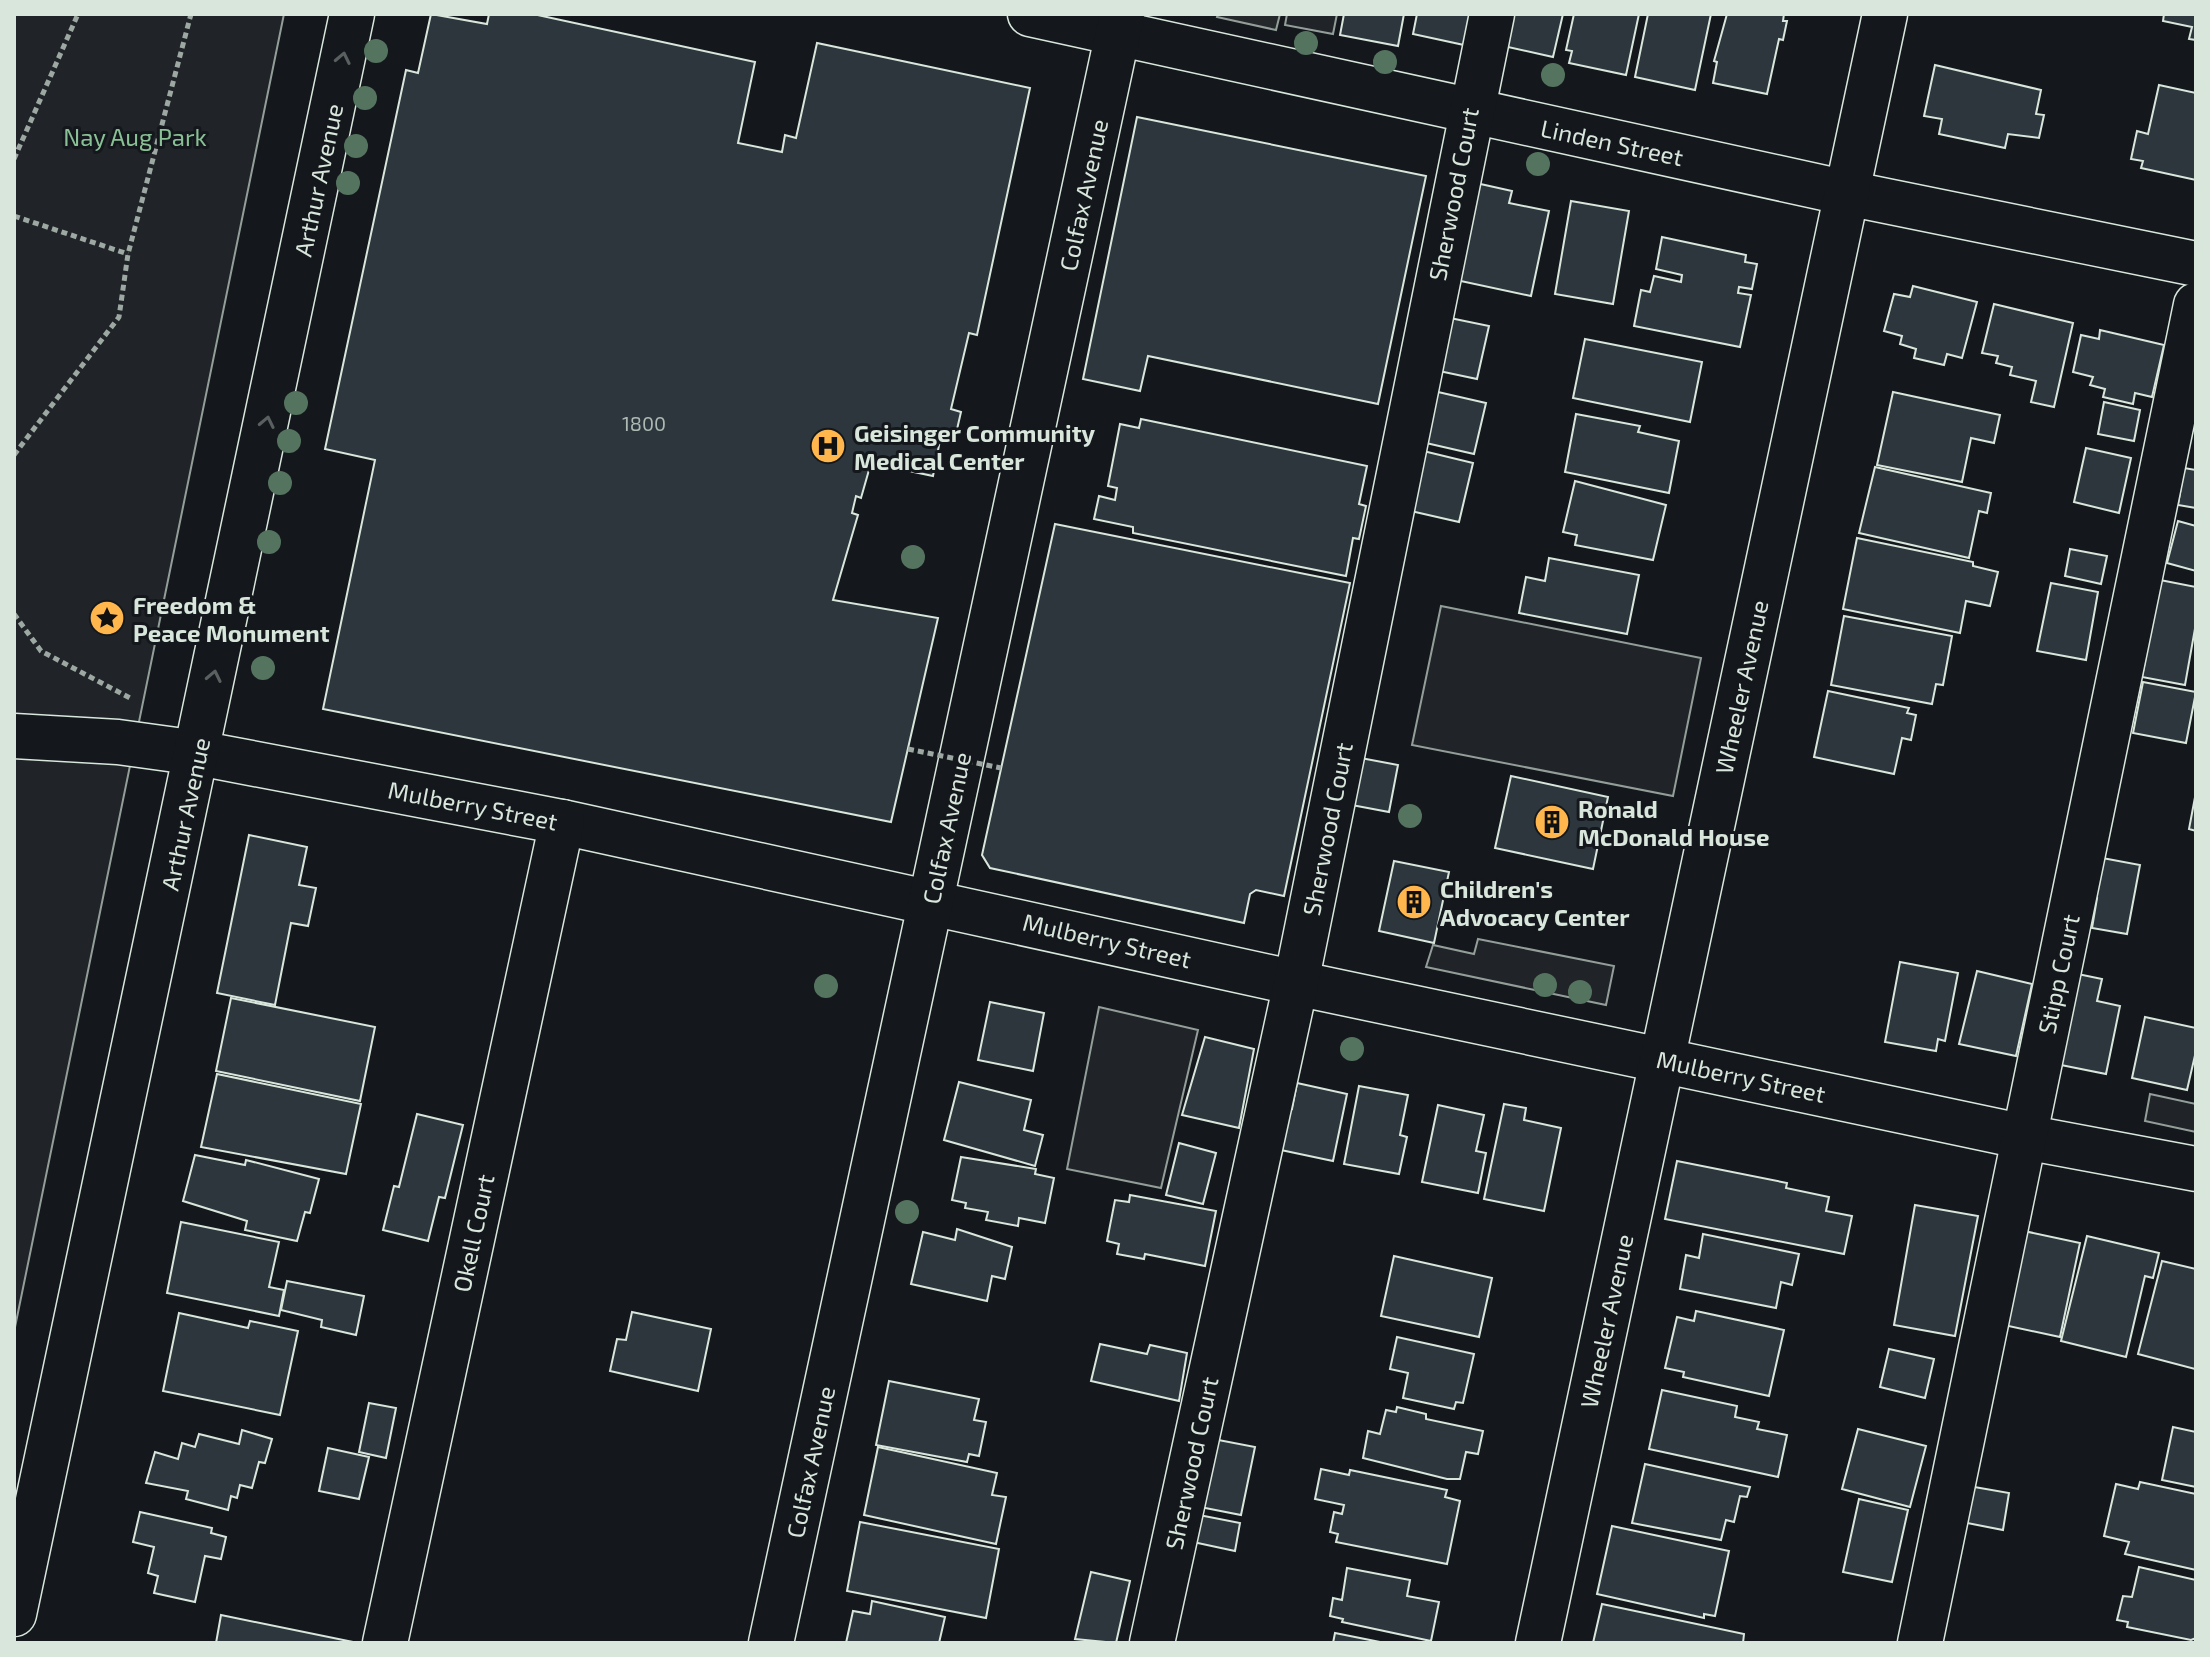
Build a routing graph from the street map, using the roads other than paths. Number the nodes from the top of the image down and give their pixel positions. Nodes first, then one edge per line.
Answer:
1 (352, 14) edge
2 (1030, 14) edge
3 (1492, 14) edge
4 (1885, 14) edge
5 (1120, 24) edge
6 (1470, 111) junction
7 (1847, 193) junction
8 (2196, 264) edge
9 (2196, 305) edge
10 (14, 736) edge
11 (198, 753) junction
12 (562, 822) junction
13 (930, 900) junction
14 (1296, 983) junction
15 (1661, 1058) junction
16 (2025, 1137) junction
17 (2196, 1169) edge
18 (14, 1614) edge
19 (385, 1643) edge
20 (771, 1643) edge
21 (1152, 1643) edge
22 (1538, 1643) edge
23 (1920, 1643) edge

11 -> 1 street, Arthur Avenue
2 - 5 street, Linden Street
3 - 6 street, Sherwood Court
4 - 7 street, Wheeler Avenue
5 - 6 street, Linden Street
5 - 13 street, Colfax Avenue
6 - 7 street, Linden Street
6 - 14 street, Sherwood Court
7 - 8 street, Linden Street
7 - 15 street, Wheeler Avenue
9 - 16 street, Stipp Court
10 - 11 street, Mulberry Street
11 - 12 street, Mulberry Street
11 - 18 street, Arthur Avenue
12 - 13 street, Mulberry Street
12 - 19 street, Okell Court
13 - 14 street, Mulberry Street
13 - 20 street, Colfax Avenue
14 - 15 street, Mulberry Street
14 - 21 street, Sherwood Court
15 - 16 street, Mulberry Street
15 - 22 street, Wheeler Avenue
16 - 17 street, Mulberry Street
16 - 23 street, Stipp Court

